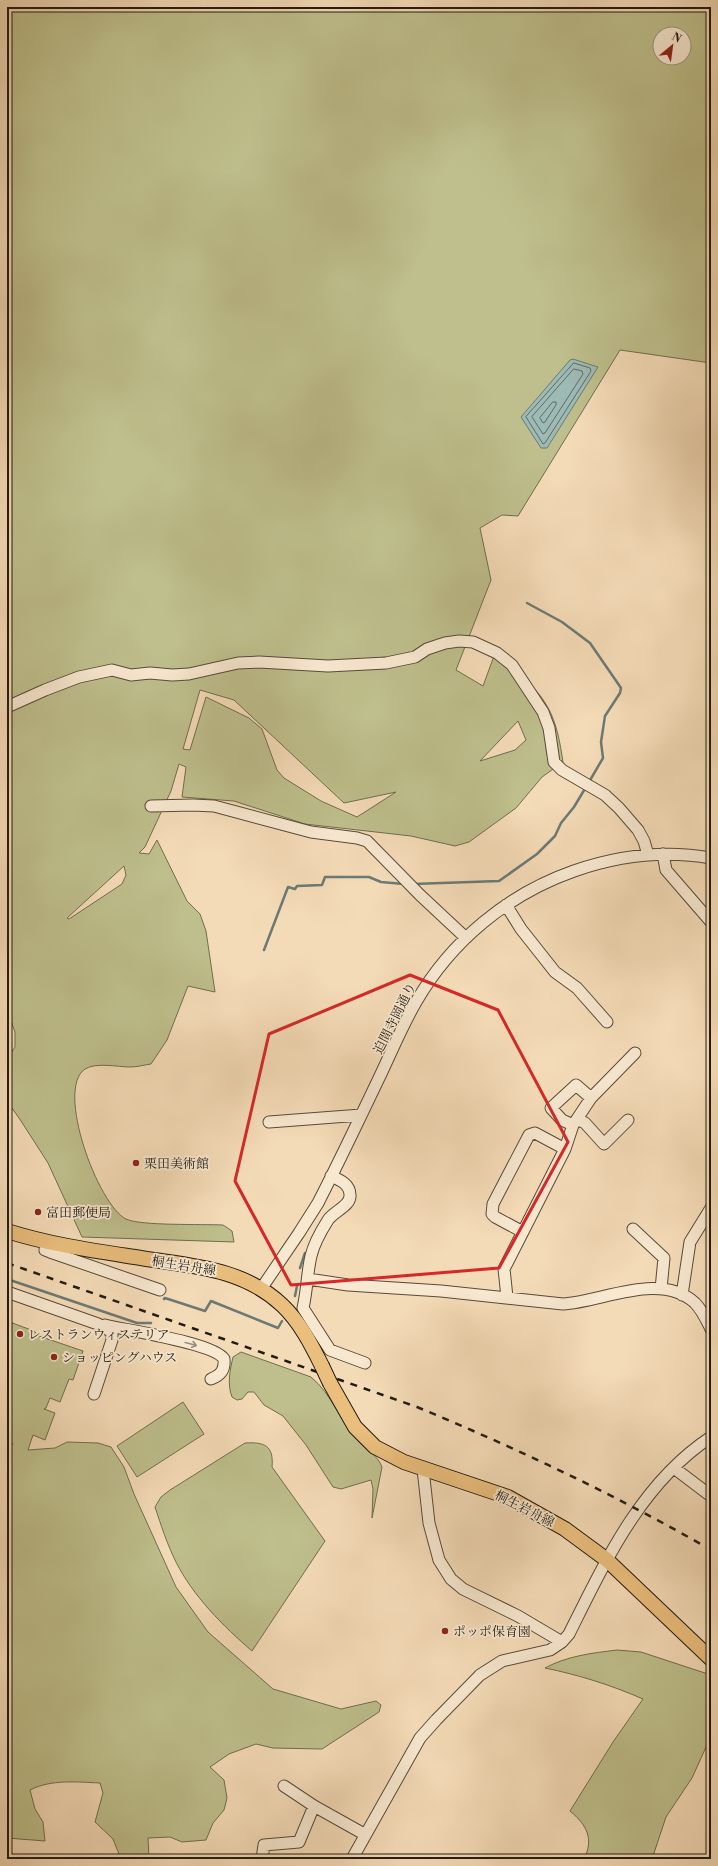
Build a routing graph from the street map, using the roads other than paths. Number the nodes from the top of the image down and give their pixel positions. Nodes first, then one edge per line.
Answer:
1 (7, 707) edge
2 (151, 806) dead end
3 (663, 854) junction
4 (648, 855) junction
5 (711, 858) edge
6 (506, 905) junction
7 (711, 922) edge
8 (466, 938) junction
9 (607, 1022) dead end
10 (635, 1053) dead end
11 (591, 1098) junction
12 (361, 1115) junction
13 (628, 1120) dead end
14 (269, 1122) dead end
15 (575, 1122) junction
16 (565, 1149) junction
17 (332, 1176) junction
18 (711, 1208) edge
19 (633, 1229) dead end
20 (7, 1231) edge
21 (523, 1232) junction
22 (46, 1242) junction
23 (308, 1279) junction
24 (261, 1289) junction
25 (661, 1289) junction
26 (160, 1290) dead end
27 (7, 1292) edge
28 (682, 1295) junction
29 (508, 1297) junction
30 (98, 1324) junction
31 (711, 1328) edge
32 (365, 1363) dead end
33 (211, 1379) dead end
34 (94, 1394) dead end
35 (711, 1437) edge
36 (674, 1468) junction
37 (423, 1469) junction
38 (711, 1496) edge
39 (606, 1560) junction
40 (562, 1642) junction
41 (711, 1658) edge
42 (284, 1786) dead end
43 (314, 1806) junction
44 (364, 1834) junction
45 (262, 1859) edge
46 (352, 1859) edge

1 - 4 street
2 - 8 street
3 - 4 street, 迫間寺岡通り
3 - 5 street, 迫間寺岡通り
3 - 7 street
4 - 6 street, 迫間寺岡通り
6 - 8 street, 迫間寺岡通り
6 - 9 street
8 - 12 street, 迫間寺岡通り
10 - 11 street
11 - 15 street
11 - 15 street
12 - 14 street
12 - 17 street, 迫間寺岡通り
13 - 15 street
15 - 16 street
16 - 21 street
16 - 21 street
17 - 23 street
17 - 24 street, 迫間寺岡通り
18 - 28 street
19 - 25 street
20 - 22 main road, 桐生岩舟線
21 - 29 street
22 - 24 main road, 桐生岩舟線
22 - 26 street
23 - 29 street
23 - 32 street
24 - 37 main road, 桐生岩舟線, bridge
25 - 28 street
25 - 29 street
27 - 30 street
28 - 31 street
30 -> 33 street
30 - 34 street
35 - 36 street
36 - 38 street
36 - 39 street
37 - 39 main road, 桐生岩舟線
37 - 40 street
39 - 40 street
39 - 41 main road, 桐生岩舟線
40 - 44 street
42 - 43 street
43 - 44 street
43 - 45 street
44 - 46 street

